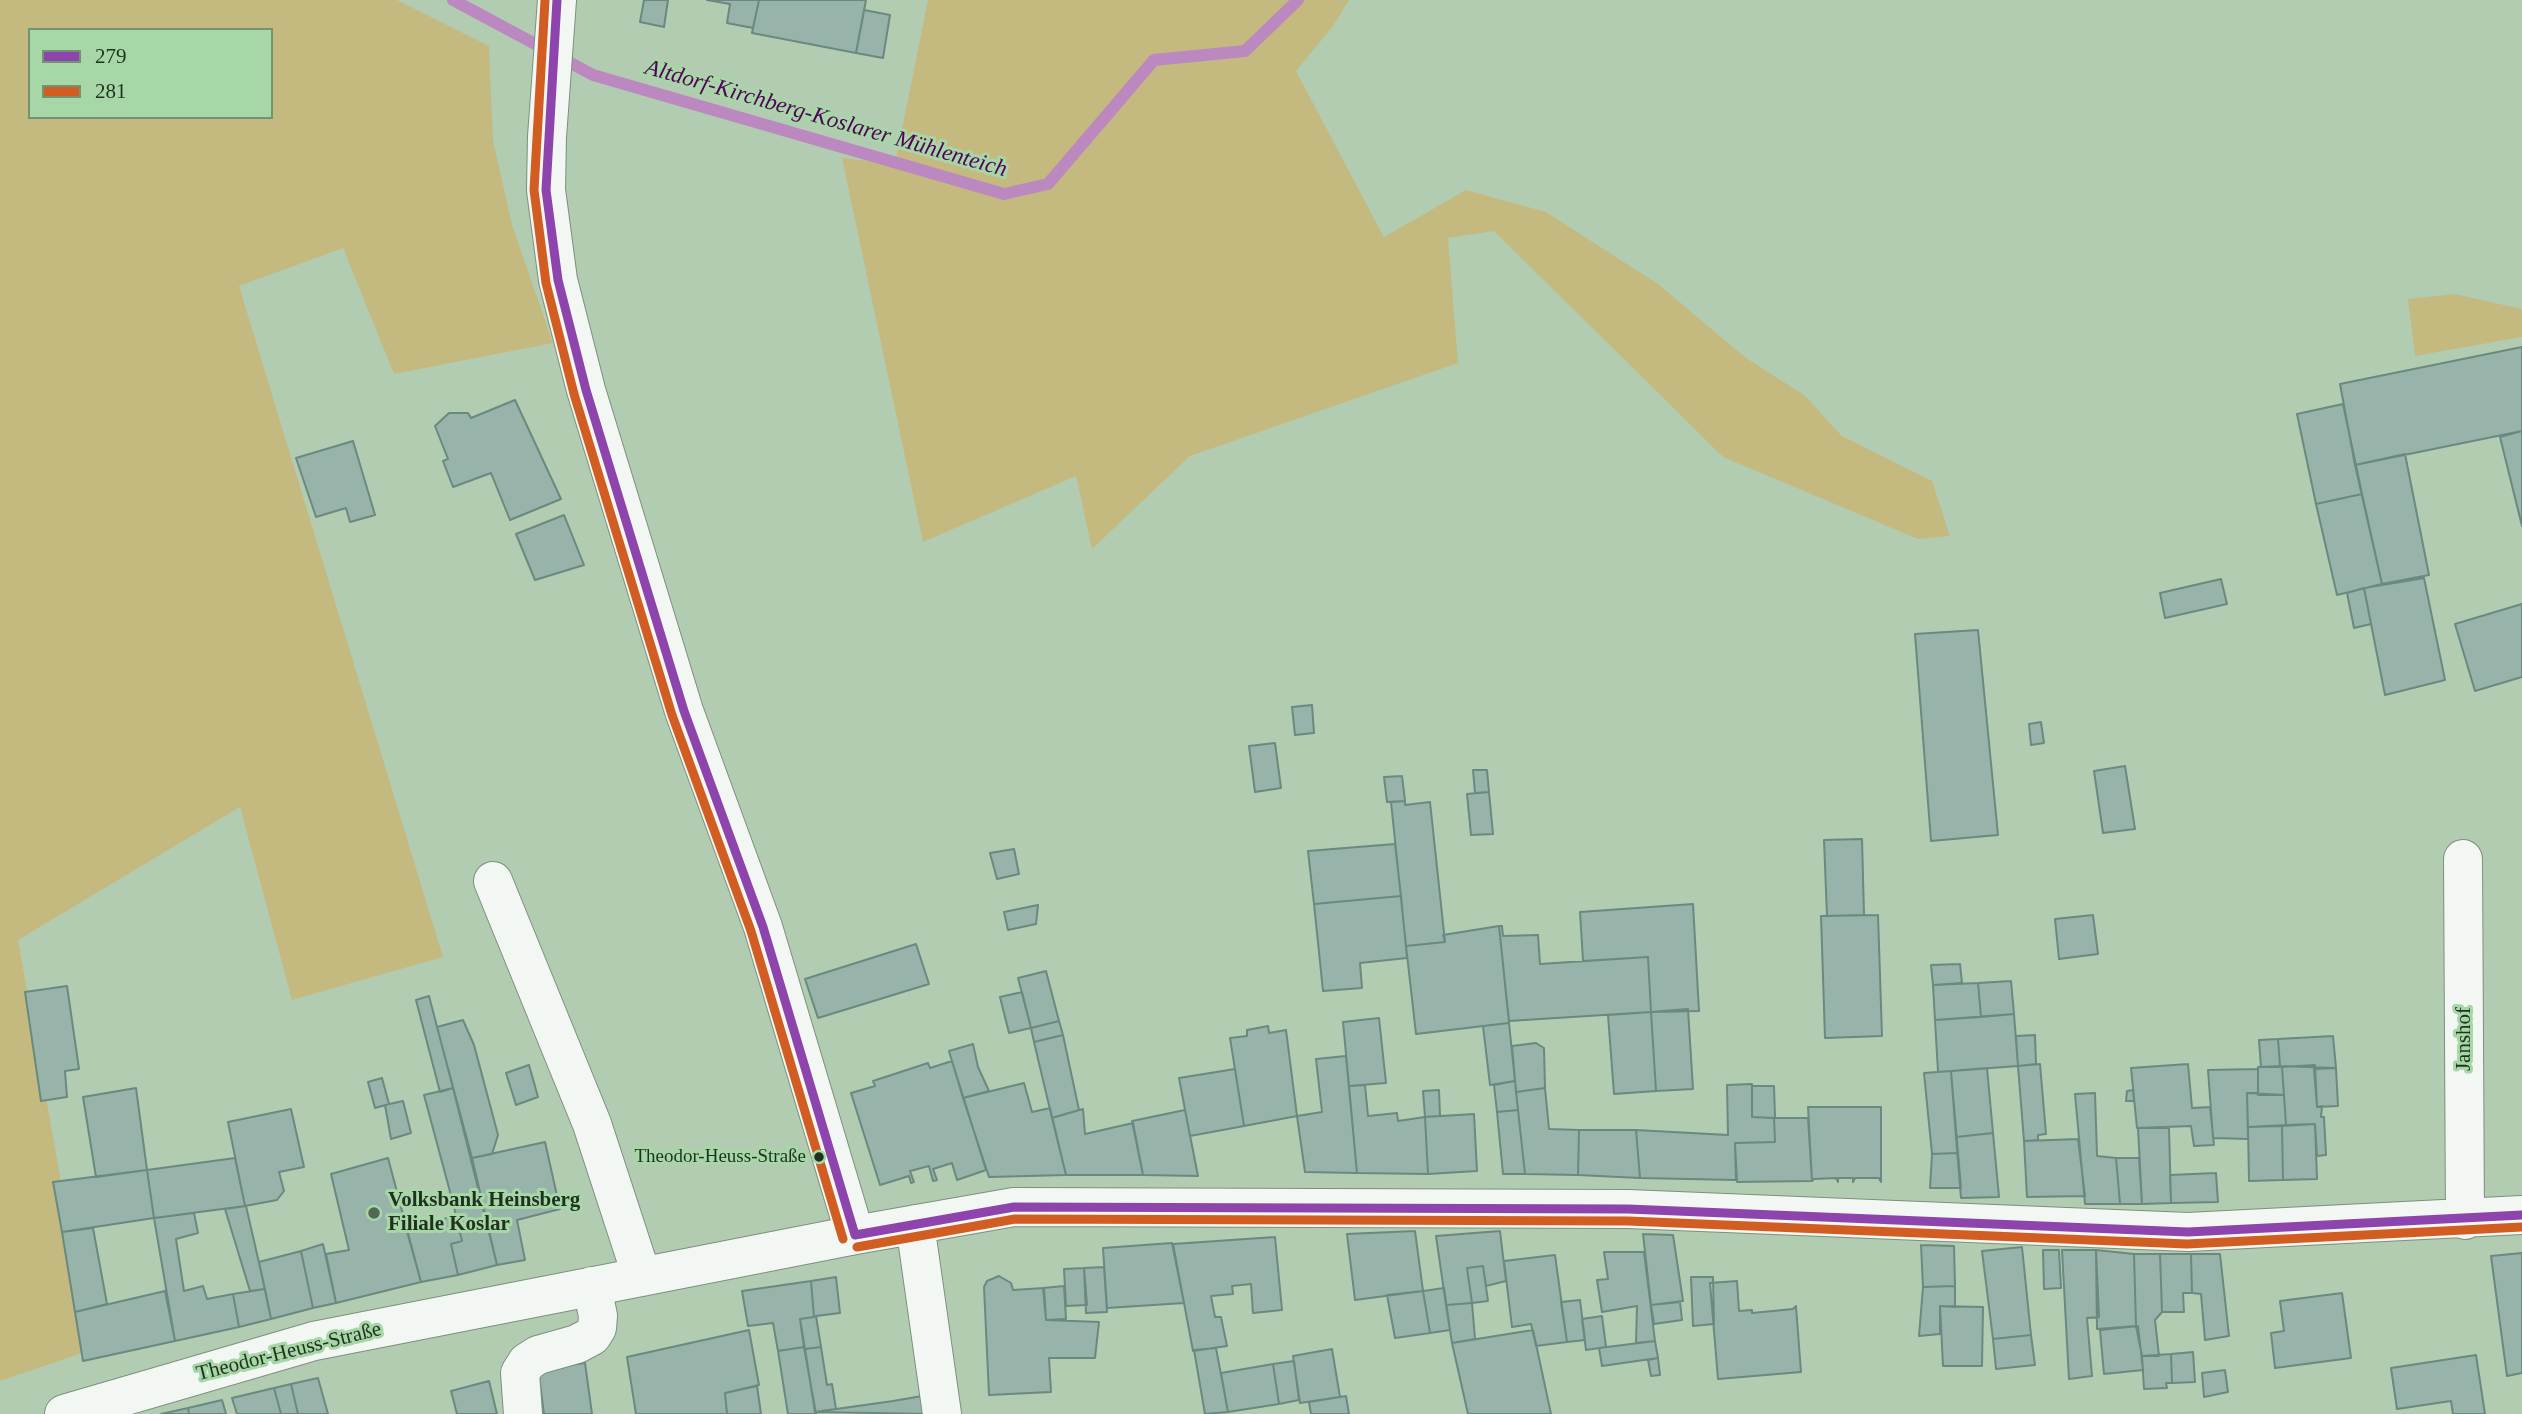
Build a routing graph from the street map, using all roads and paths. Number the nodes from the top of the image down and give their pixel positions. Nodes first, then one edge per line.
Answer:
1 (557, 1) edge
2 (2463, 859) dead end
3 (493, 881) dead end
4 (2522, 1215) edge
5 (2465, 1220) junction
6 (915, 1224) junction
7 (855, 1235) junction
8 (642, 1277) junction
9 (592, 1286) junction
10 (64, 1414) edge
11 (523, 1414) edge
12 (942, 1414) edge

1 - 7 street
2 - 5 street, Janshof
3 - 8 street
4 - 5 street, Theodor-Heuss-Straße
5 - 6 street, Theodor-Heuss-Straße
6 - 7 street, Theodor-Heuss-Straße
6 - 12 street
7 - 8 street, Theodor-Heuss-Straße
8 - 9 street, Theodor-Heuss-Straße
9 - 10 street, Theodor-Heuss-Straße
9 - 11 street

